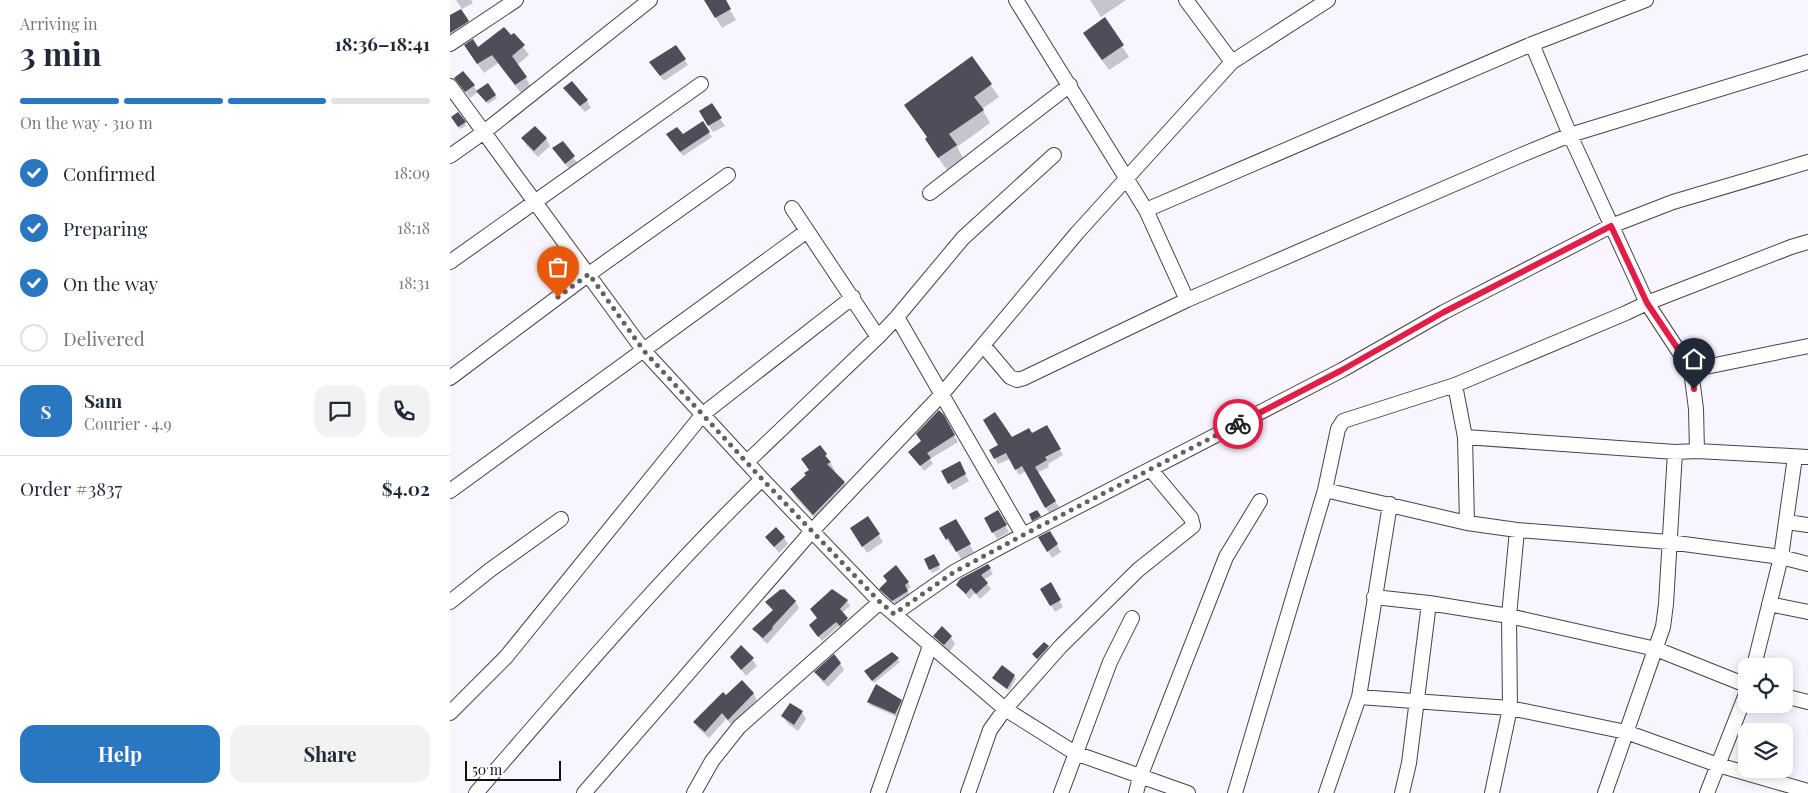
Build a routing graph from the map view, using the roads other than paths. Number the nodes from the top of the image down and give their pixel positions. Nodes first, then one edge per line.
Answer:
1 (516, 0) edge
2 (650, 0) edge
3 (1016, 0) edge
4 (1186, 0) edge
5 (1328, 0) edge
6 (1646, 0) edge
7 (450, 44) edge
8 (1532, 44) junction
9 (1232, 62) junction
10 (1808, 62) edge
11 (701, 84) dead end
12 (1070, 85) junction
13 (450, 86) edge
14 (484, 132) junction
15 (1570, 136) junction
16 (1054, 155) dead end
17 (450, 156) edge
18 (1808, 162) edge
19 (728, 175) dead end
20 (1126, 178) junction
21 (930, 193) dead end
22 (535, 201) junction
23 (792, 208) dead end
24 (1146, 210) junction
25 (1611, 226) junction
26 (808, 231) junction
27 (1808, 242) edge
28 (450, 262) edge
29 (589, 274) junction
30 (852, 297) junction
31 (1187, 300) junction
32 (1647, 303) junction
33 (897, 317) junction
34 (878, 337) junction
35 (983, 345) junction
36 (1808, 346) edge
37 (644, 351) junction
38 (1692, 370) junction
39 (450, 378) edge
40 (1455, 385) junction
41 (942, 394) junction
42 (703, 414) junction
43 (1465, 437) junction
44 (1697, 451) junction
45 (1675, 452) junction
46 (1802, 457) edge
47 (747, 462) junction
48 (1151, 470) junction
49 (762, 479) junction
50 (1325, 490) junction
51 (450, 492) edge
52 (1260, 501) dead end
53 (1390, 504) junction
54 (562, 520) dead end
55 (1787, 522) junction
56 (1466, 523) junction
57 (1808, 525) edge
58 (1517, 530) junction
59 (812, 531) junction
60 (1023, 535) junction
61 (1669, 542) junction
62 (1781, 557) junction
63 (1808, 564) edge
64 (1374, 597) junction
65 (450, 602) edge
66 (880, 602) junction
67 (1429, 603) junction
68 (1770, 604) junction
69 (1808, 612) edge
70 (894, 614) junction
71 (1509, 616) junction
72 (1132, 618) dead end
73 (930, 646) junction
74 (1656, 649) junction
75 (1756, 658) edge
76 (1738, 683) edge
77 (1359, 697) junction
78 (1793, 698) edge
79 (1417, 701) junction
80 (1808, 702) edge
81 (1510, 708) junction
82 (1005, 709) junction
83 (450, 713) edge
84 (1739, 713) edge
85 (1626, 732) junction
86 (1075, 753) junction
87 (1718, 765) junction
88 (1140, 777) junction
89 (1808, 791) edge
90 (586, 792) edge
91 (476, 793) edge
92 (694, 793) edge
93 (878, 793) edge
94 (968, 793) edge
95 (1060, 793) edge
96 (1136, 793) edge
97 (1188, 793) edge
98 (1235, 793) edge
99 (1326, 793) edge
100 (1402, 793) edge
101 (1492, 793) edge
102 (1606, 793) edge
103 (1707, 793) edge

1 - 7 street
2 - 14 street
3 - 12 street
4 - 9 street
5 - 9 street
6 - 8 street
8 - 15 street
8 - 24 street
9 - 20 street
10 - 15 street
11 - 22 street
12 - 20 street
12 - 21 street
13 - 14 street
14 - 17 street
14 - 22 street
15 - 25 street
15 - 31 street
16 - 33 street
18 - 25 street
19 - 29 street
20 - 24 street
20 - 35 street
22 - 28 street
22 - 29 street
23 - 26 street
24 - 31 street
25 - 32 street
25 - 48 street
26 - 30 street
26 - 37 street
27 - 32 street
29 - 37 street
29 - 39 street
30 - 34 street
30 - 42 street
31 - 35 street
32 - 38 street
32 - 40 street
33 - 34 street
33 - 41 street
34 - 47 street
35 - 41 street
36 - 38 street
37 - 42 street
37 - 51 street
38 - 44 street
40 - 43 street
40 - 50 street
41 - 59 street
41 - 60 street
42 - 47 street
42 - 83 street
43 - 45 street
43 - 56 street
44 - 45 street
44 - 46 street
45 - 61 street
46 - 55 street
47 - 49 street
48 - 60 street
48 - 82 street
49 - 59 street
49 - 91 street
50 - 53 street
50 - 98 street
52 - 88 street
53 - 56 street
53 - 64 street
54 - 65 street
55 - 57 street
55 - 62 street
56 - 58 street
58 - 61 street
58 - 71 street
59 - 66 street
59 - 90 street
60 - 70 street
61 - 62 street
61 - 74 street
62 - 63 street
62 - 68 street
64 - 67 street
64 - 77 street
66 - 70 street
66 - 92 street
67 - 71 street
67 - 79 street
68 - 69 street
68 - 75 street
70 - 73 street
71 - 74 street
71 - 81 street
72 - 86 street
73 - 82 street
73 - 93 street
74 - 76 street
74 - 85 street
77 - 79 street
77 - 99 street
78 - 80 street
79 - 81 street
79 - 100 street
81 - 85 street
81 - 101 street
82 - 86 street
82 - 94 street
84 - 87 street
85 - 87 street
85 - 102 street
86 - 88 street
86 - 95 street
87 - 89 street
87 - 103 street
88 - 96 street
88 - 97 street

